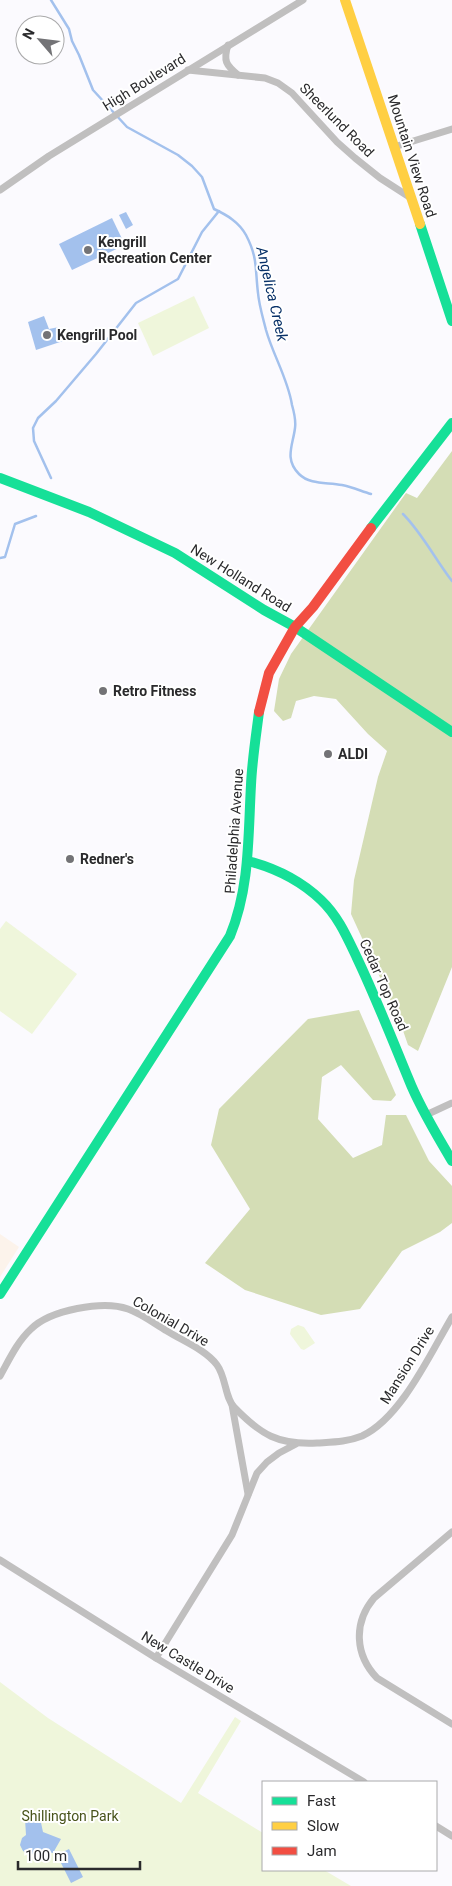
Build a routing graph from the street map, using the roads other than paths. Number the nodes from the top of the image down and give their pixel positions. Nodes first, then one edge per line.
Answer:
1 (303, 0) edge
2 (345, 0) edge
3 (228, 45) junction
4 (188, 70) junction
5 (238, 76) junction
6 (452, 129) edge
7 (394, 147) junction
8 (0, 190) edge
9 (411, 198) junction
10 (452, 321) edge
11 (452, 423) edge
12 (0, 478) edge
13 (295, 626) junction
14 (452, 732) edge
15 (248, 861) junction
16 (452, 1103) edge
17 (426, 1115) junction
18 (452, 1161) edge
19 (0, 1294) edge
20 (452, 1317) edge
21 (0, 1376) edge
22 (232, 1405) junction
23 (296, 1444) junction
24 (248, 1495) junction
25 (452, 1532) edge
26 (0, 1560) edge
27 (156, 1658) junction
28 (452, 1724) edge
29 (362, 1781) edge
30 (437, 1827) edge
31 (452, 1836) edge

1 - 3 street, High Boulevard
2 - 7 main road, Mountain View Road
3 - 4 street, High Boulevard
3 - 5 street
4 - 5 street, Sheerlund Road
4 - 8 street, High Boulevard
5 - 9 street, Sheerlund Road
6 - 7 street
7 - 9 main road, Mountain View Road
9 - 10 main road, Mountain View Road
11 - 13 main road, Philadelphia Avenue
12 - 13 main road, New Holland Road
13 - 14 main road, New Holland Road
13 - 15 main road, Philadelphia Avenue
15 - 17 main road, Cedar Top Road
15 - 19 main road, Philadelphia Avenue
16 - 17 street
17 - 18 main road, Cedar Top Road
20 - 23 street, Mansion Drive
21 - 22 street, Colonial Drive
22 - 23 street, Colonial Drive
22 - 24 street
23 - 24 street
24 - 27 street
25 - 28 street
26 - 27 street, New Castle Drive
27 - 29 street, New Castle Drive
30 - 31 street

